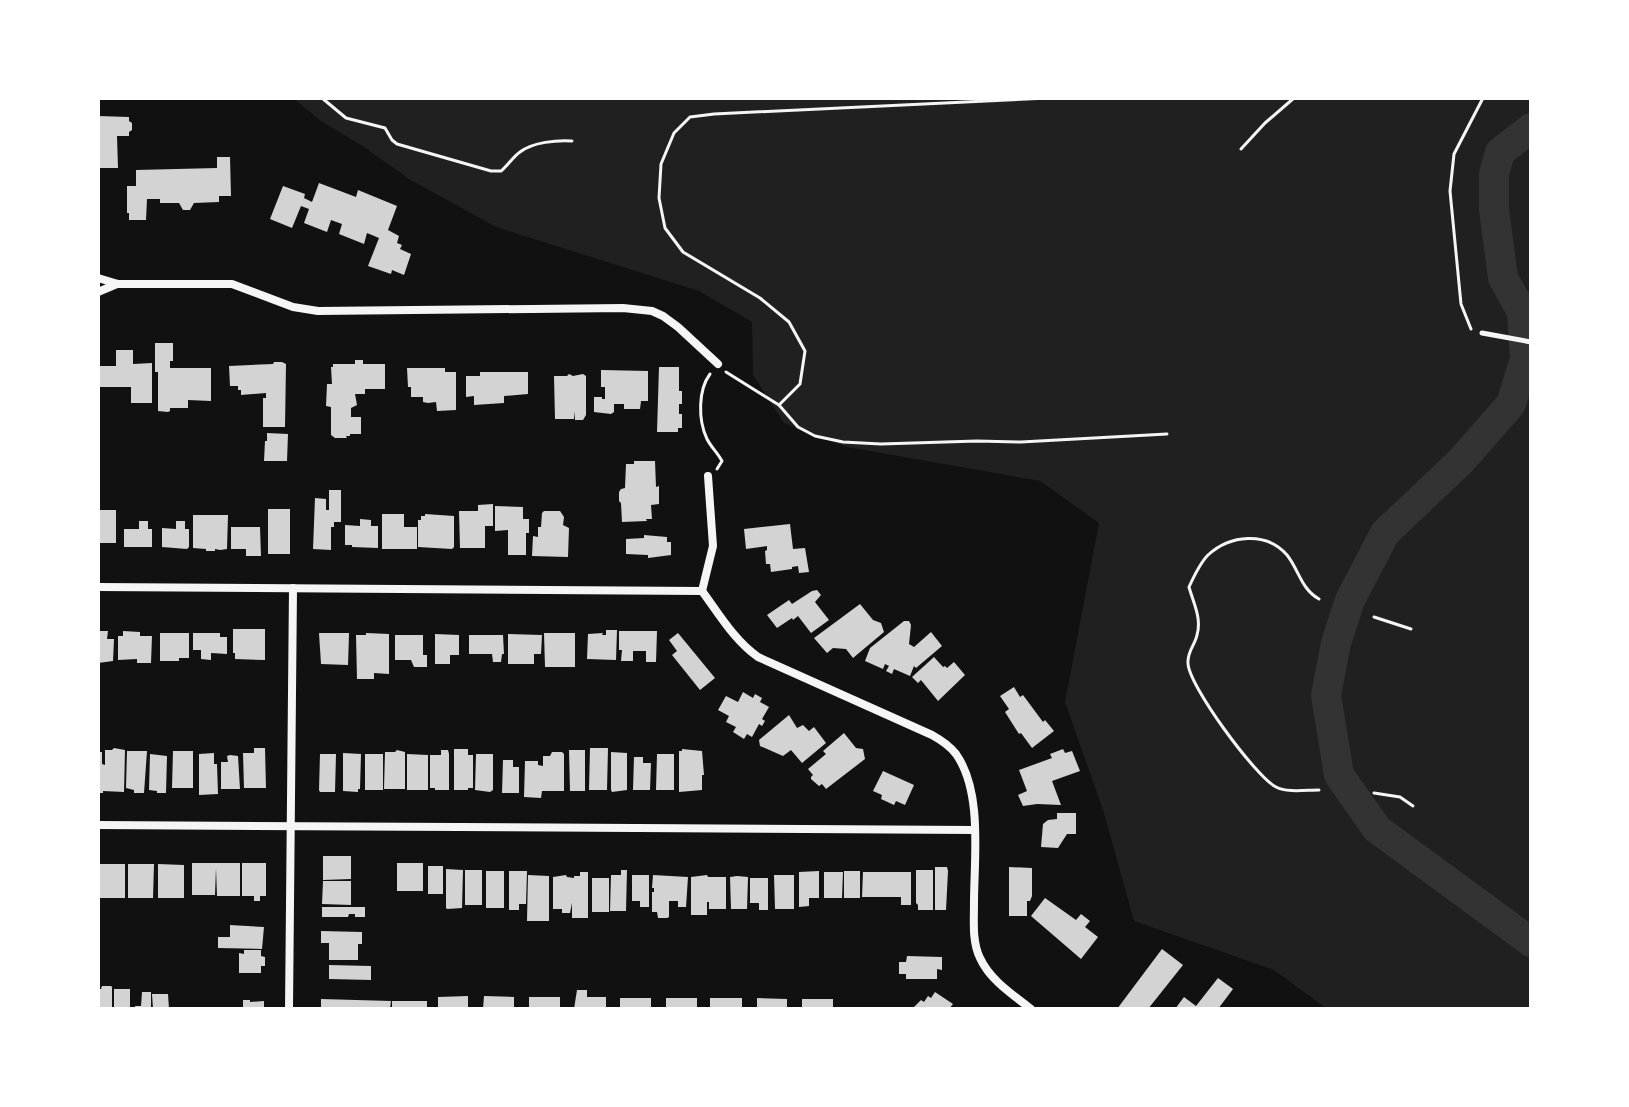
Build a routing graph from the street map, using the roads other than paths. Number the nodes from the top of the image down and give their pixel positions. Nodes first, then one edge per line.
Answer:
1 (98, 278) edge
2 (118, 284) junction
3 (98, 292) edge
4 (1482, 333) road end
5 (1531, 342) edge
6 (718, 364) road end
7 (708, 476) road end
8 (98, 587) edge
9 (293, 588) junction
10 (702, 591) junction
11 (98, 825) edge
12 (290, 825) junction
13 (974, 830) junction
14 (289, 1009) edge
15 (1031, 1009) edge

1 - 2 street
2 - 3 street
2 - 6 street
4 - 5 lane
7 - 10 street
8 - 9 street
9 - 10 street
9 - 12 street
10 - 13 street
11 - 12 street
12 - 13 street
12 - 14 street
13 - 15 street

